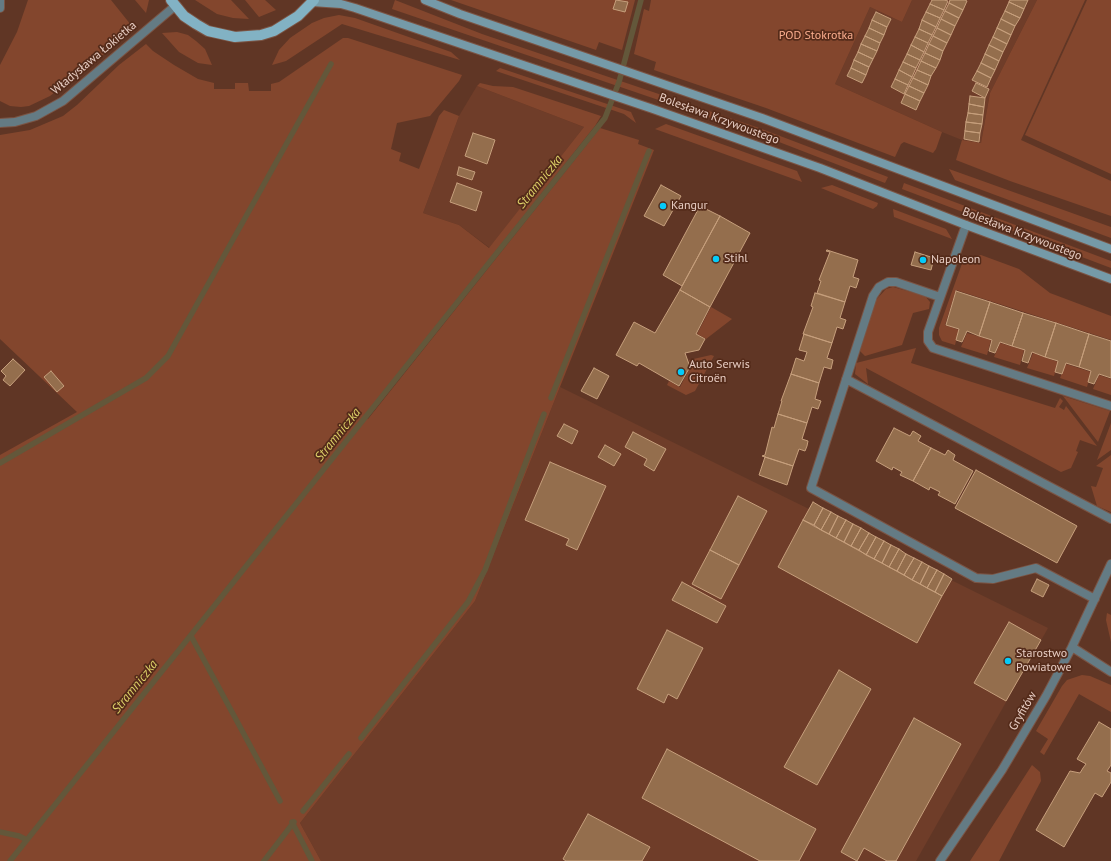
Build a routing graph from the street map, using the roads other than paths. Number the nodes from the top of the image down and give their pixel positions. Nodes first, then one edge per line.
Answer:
1 (0, 0) edge
2 (425, 0) edge
3 (313, 1) edge
4 (173, 3) edge
5 (0, 8) edge
6 (0, 123) edge
7 (966, 225) junction
8 (1111, 249) edge
9 (1111, 279) edge
10 (940, 297) junction
11 (846, 379) junction
12 (1111, 406) edge
13 (1111, 519) edge
14 (1111, 564) edge
15 (1095, 599) junction
16 (1072, 648) junction
17 (1111, 672) edge
18 (940, 861) edge

1 - 5 street
2 - 8 main road, Bolesława Krzywoustego
3 - 4 main road
3 - 7 main road, Bolesława Krzywoustego
4 - 6 street, Władysława Łokietka
7 - 9 main road, Bolesława Krzywoustego
7 - 10 street
10 - 11 street
10 - 12 street
11 - 13 street
11 - 15 street
14 - 15 street, Gryfitów
15 - 16 street, Gryfitów
16 - 17 street
16 - 18 street, Gryfitów

